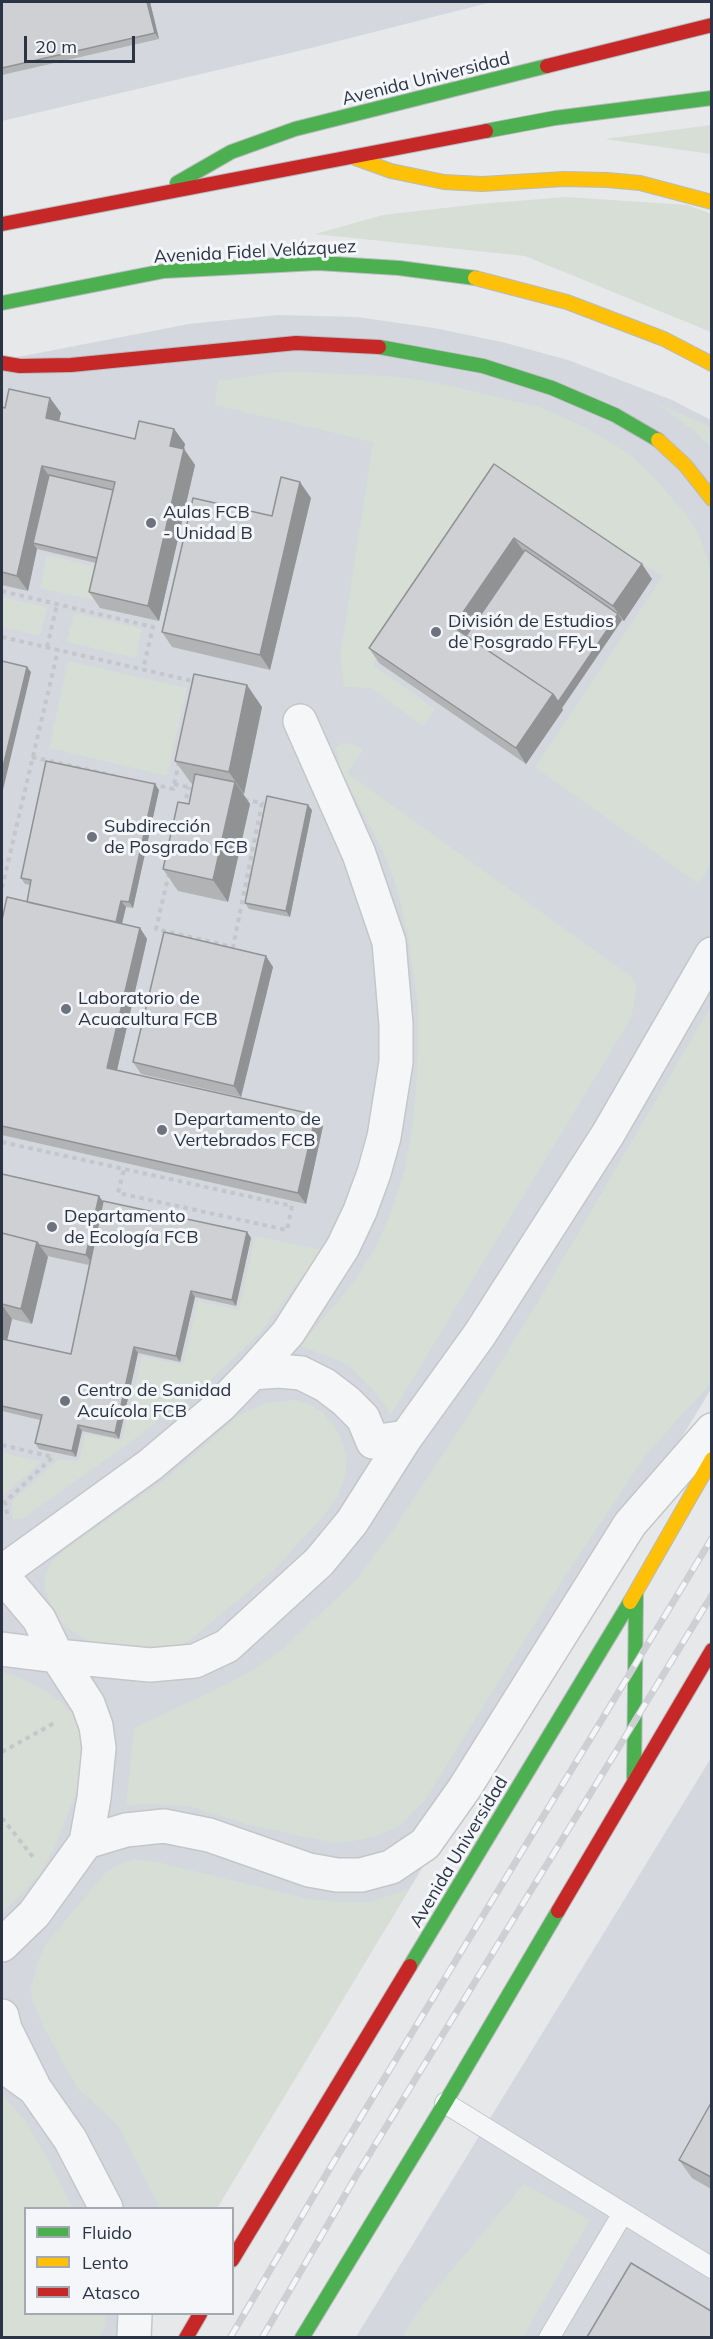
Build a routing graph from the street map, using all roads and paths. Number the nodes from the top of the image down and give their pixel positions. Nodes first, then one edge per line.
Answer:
1 (711, 25) edge
2 (711, 98) edge
3 (353, 158) junction
4 (160, 194) junction
5 (711, 202) edge
6 (2, 224) edge
7 (2, 303) edge
8 (2, 363) edge
9 (711, 364) edge
10 (711, 499) edge
11 (2, 591) edge
12 (57, 604) junction
13 (2, 637) edge
14 (47, 647) junction
15 (58, 650) junction
16 (143, 669) junction
17 (195, 693) edge
18 (300, 721) dead end
19 (32, 757) junction
20 (179, 761) edge
21 (119, 777) edge
22 (151, 784) edge
23 (174, 784) junction
24 (189, 787) junction
25 (199, 789) edge
26 (241, 798) dead end
27 (184, 809) edge
28 (171, 864) edge
29 (2, 888) edge
30 (711, 954) edge
31 (2, 1142) edge
32 (124, 1169) junction
33 (252, 1373) junction
34 (711, 1430) edge
35 (406, 1437) junction
36 (2, 1445) edge
37 (711, 1459) edge
38 (8, 1519) dead end
39 (2, 1573) edge
40 (636, 1593) junction
41 (2, 1649) edge
42 (711, 1650) edge
43 (57, 1656) junction
44 (88, 1704) junction
45 (2, 1752) edge
46 (634, 1779) junction
47 (2, 1818) edge
48 (86, 1842) junction
49 (56, 1886) junction
50 (4, 1949) edge
51 (2, 2016) edge
52 (2, 2065) edge
53 (35, 2089) junction
54 (445, 2103) junction
55 (105, 2207) edge
56 (623, 2213) junction
57 (234, 2257) edge
58 (711, 2268) edge
59 (135, 2315) edge
60 (199, 2315) edge
61 (134, 2337) edge
62 (186, 2337) edge
63 (302, 2337) edge
64 (549, 2337) edge

1 - 4 highway, Avenida Universidad
2 - 3 highway
3 - 4 highway
3 - 5 highway
4 - 6 highway
7 - 9 highway, Avenida Fidel Velázquez
8 - 10 highway
11 - 12 path
12 - 14 path
12 - 16 path
13 - 14 path
14 - 15 path
15 - 16 path
15 - 19 path
16 - 17 path
18 - 33 street
19 - 21 path
19 - 29 path
20 - 23 path
22 - 23 path
23 - 24 path
24 - 25 path
24 - 27 path
26 - 28 path
30 - 35 street
31 - 32 path
32 - 32 path
33 - 35 street
33 - 39 street
34 - 48 street
35 - 43 street
36 - 38 path
37 - 40 highway, Avenida Universidad
39 - 43 street
40 - 46 highway
40 - 57 highway, Avenida Universidad
41 - 43 street
42 - 46 highway
43 - 44 street
44 - 45 path
44 - 48 street
46 - 54 highway
47 - 49 path
48 - 49 street
49 - 50 street
51 - 53 street
52 - 53 street
53 - 55 street
54 - 56 lane
54 - 63 highway
56 - 58 lane
56 - 64 lane
59 - 61 street
60 - 62 highway

